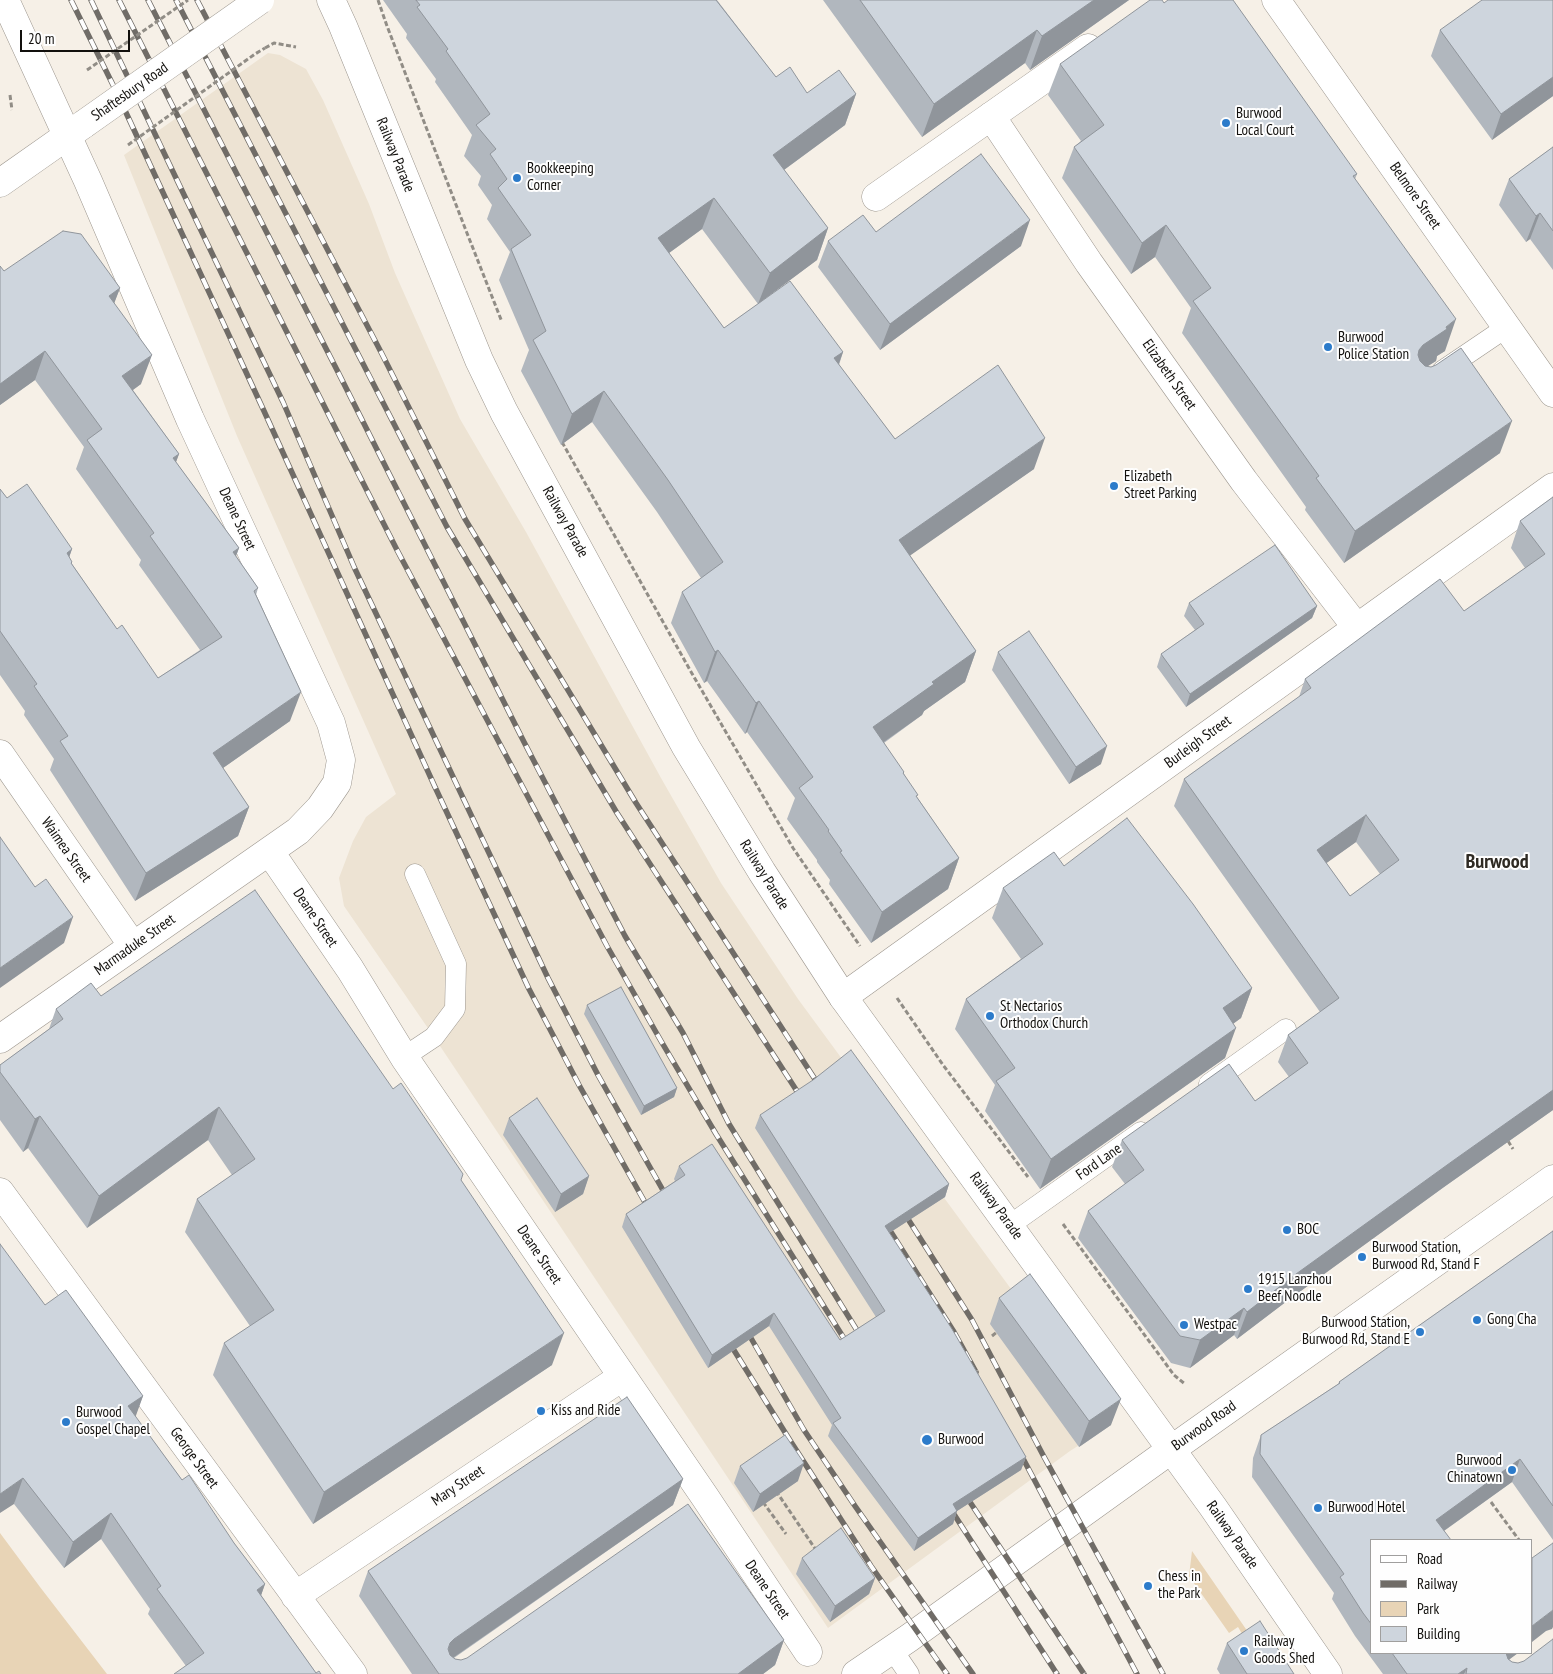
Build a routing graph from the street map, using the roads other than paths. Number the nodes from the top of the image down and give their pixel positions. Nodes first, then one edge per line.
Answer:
1 (5, 0) edge
2 (260, 0) edge
3 (331, 0) edge
4 (1276, 0) edge
5 (1110, 33) edge
6 (990, 116) junction
7 (76, 130) junction
8 (0, 183) edge
9 (876, 197) dead end
10 (1507, 327) junction
11 (1425, 382) edge
12 (1553, 393) edge
13 (1553, 487) edge
14 (1357, 628) junction
15 (0, 754) edge
16 (270, 852) junction
17 (415, 874) dead end
18 (133, 946) junction
19 (843, 996) junction
20 (1286, 1029) dead end
21 (0, 1039) edge
22 (404, 1057) junction
23 (1198, 1092) edge
24 (1158, 1120) edge
25 (1553, 1179) edge
26 (0, 1192) edge
27 (1010, 1225) junction
28 (622, 1376) junction
29 (1172, 1449) junction
30 (295, 1596) junction
31 (892, 1649) junction
32 (808, 1652) dead end
33 (352, 1674) edge
34 (856, 1674) edge
35 (909, 1674) edge
36 (1328, 1674) edge

1 - 7 street, Deane Street
2 - 7 street, Shaftesbury Road, bridge
3 - 19 street, Railway Parade
4 - 10 street, Belmore Street
5 - 6 street
6 - 9 street
6 - 14 street, Elizabeth Street
7 - 8 street, Shaftesbury Road
7 - 16 street, Deane Street
10 - 11 lane
10 - 12 street, Belmore Street
13 - 14 street, Burleigh Street
14 - 19 street, Burleigh Street
15 - 18 street, Waimea Street
16 - 18 street, Marmaduke Street
16 - 22 street, Deane Street
17 - 22 lane
18 - 21 street, Marmaduke Street
19 - 27 street, Railway Parade
20 - 23 lane
22 - 28 street, Deane Street
24 - 27 lane, Ford Lane
25 - 29 street, Burwood Road
26 - 30 street, George Street
27 - 29 street, Railway Parade
28 - 30 street, Mary Street
28 - 32 street, Deane Street
29 - 31 street, Burwood Road
29 - 36 street, Railway Parade
30 - 33 street, George Street
31 - 34 street, Burwood Road
31 - 35 lane

